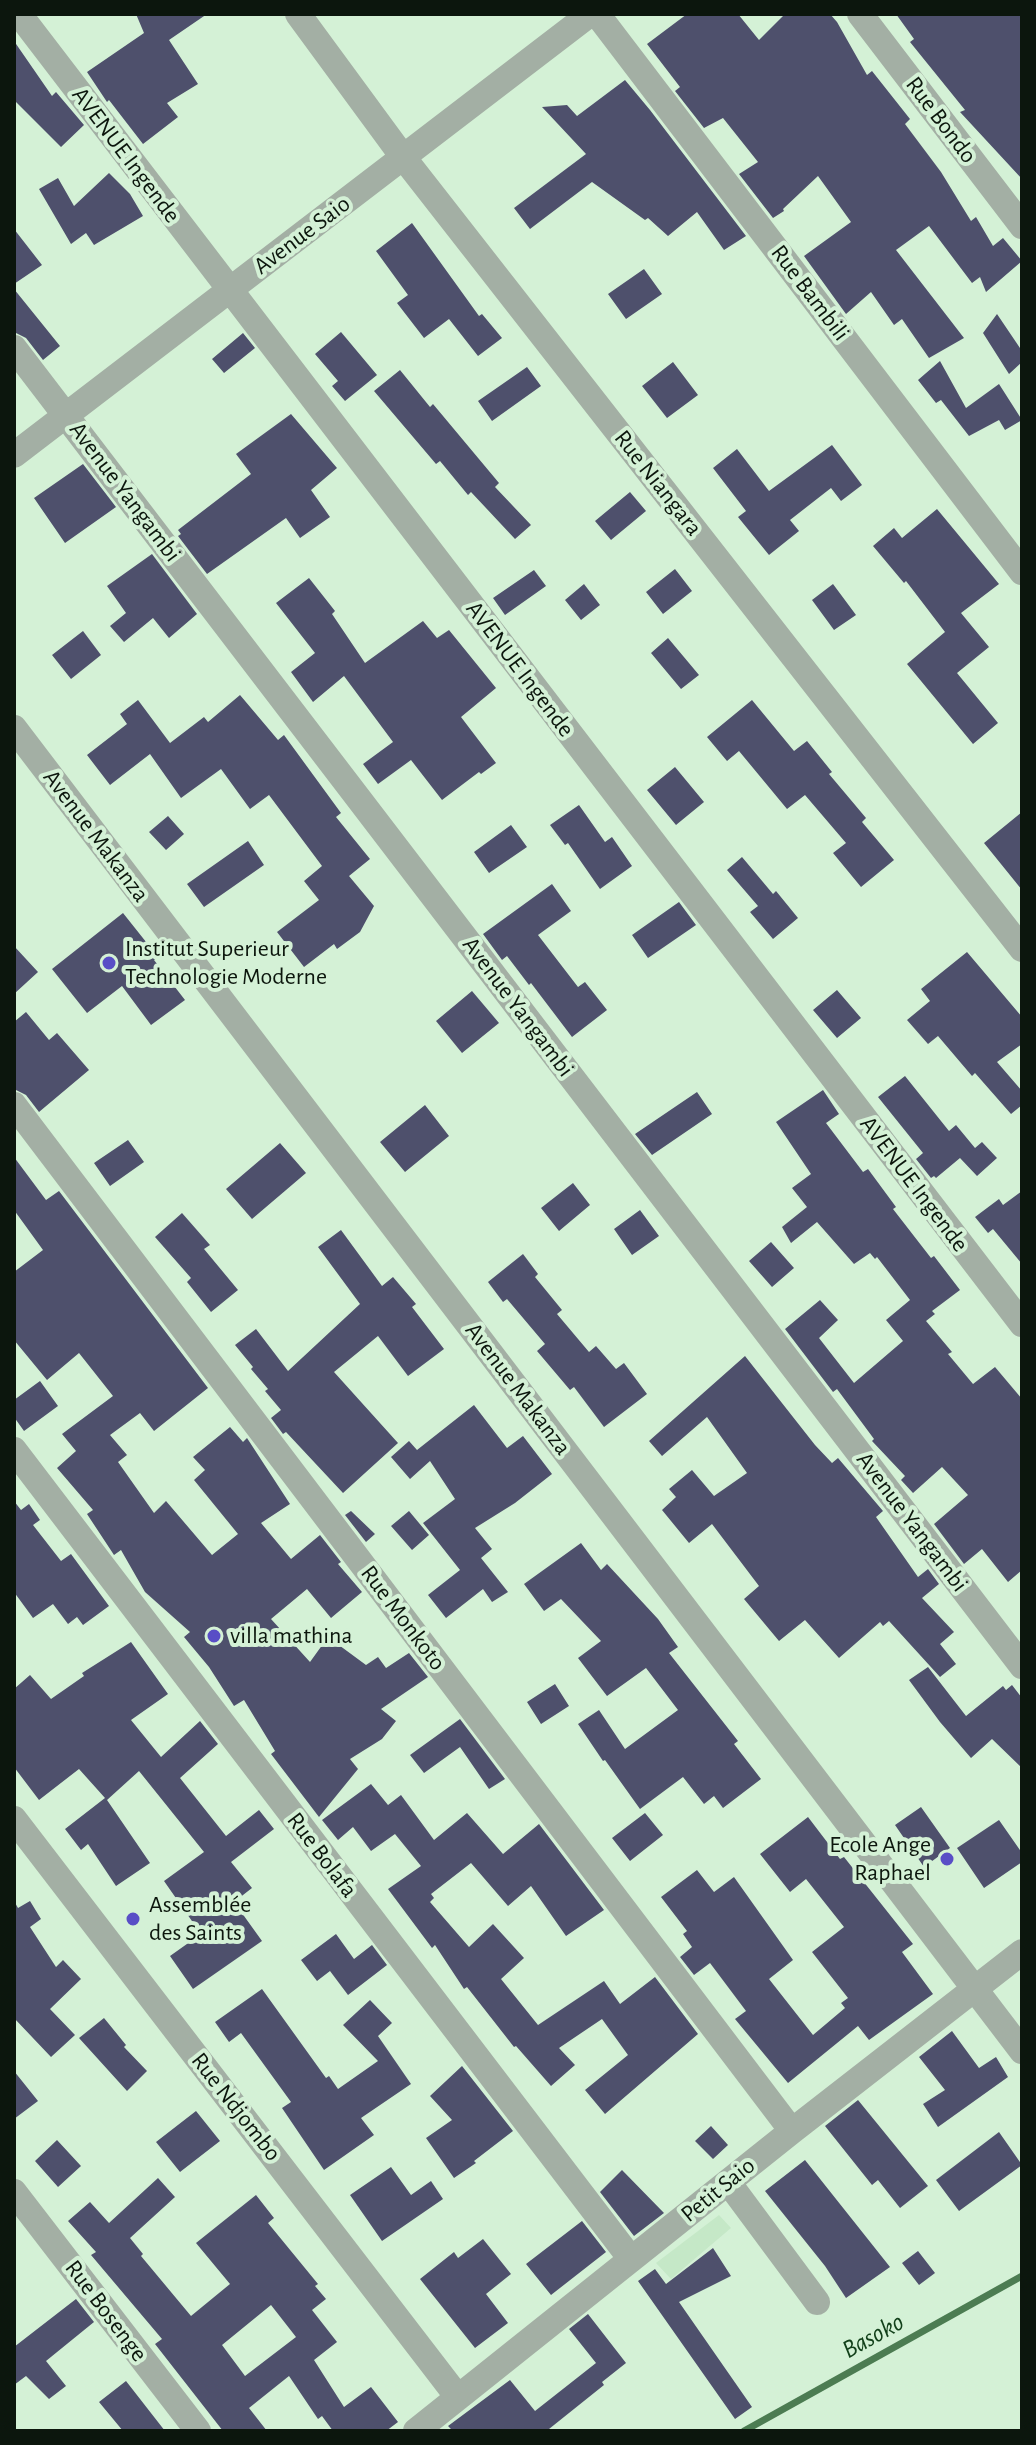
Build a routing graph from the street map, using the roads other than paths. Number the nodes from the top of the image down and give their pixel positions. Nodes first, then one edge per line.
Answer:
1 (19, 14) edge
2 (298, 14) edge
3 (590, 14) edge
4 (597, 14) edge
5 (860, 14) edge
6 (403, 157) junction
7 (1022, 226) edge
8 (230, 290) junction
9 (14, 348) edge
10 (66, 415) junction
11 (14, 455) edge
12 (1022, 572) edge
13 (14, 728) edge
14 (1022, 949) edge
15 (14, 1105) edge
16 (1022, 1324) edge
17 (14, 1450) edge
18 (1022, 1666) edge
19 (14, 1819) edge
20 (1022, 1952) edge
21 (974, 1988) junction
22 (1022, 2051) edge
23 (792, 2131) junction
24 (728, 2182) junction
25 (14, 2192) edge
26 (631, 2259) junction
27 (817, 2302) dead end
28 (457, 2396) junction
29 (198, 2431) edge
30 (416, 2431) edge

1 - 8 street, AVENUE Ingende
2 - 6 street, Rue Niangara
3 - 6 street, Avenue Saio
4 - 12 street, Rue Bambili
5 - 7 street, Rue Bondo
6 - 8 street, Avenue Saio
6 - 14 street, Rue Niangara
8 - 10 street, Avenue Saio
8 - 16 street, AVENUE Ingende
9 - 10 street, Avenue Yangambi
10 - 11 street, Avenue Saio
10 - 18 street, Avenue Yangambi
13 - 21 street, Avenue Makanza
15 - 23 street, Rue Monkoto
17 - 26 street, Rue Bolafa
19 - 28 street, Rue Ndjombo
20 - 21 street, Petit Saio
21 - 22 street, Avenue Makanza
21 - 23 street, Petit Saio
23 - 24 street, Petit Saio
24 - 26 street, Petit Saio
24 - 27 street
25 - 29 street, Rue Bosenge
26 - 28 street, Petit Saio
28 - 30 street, Petit Saio

